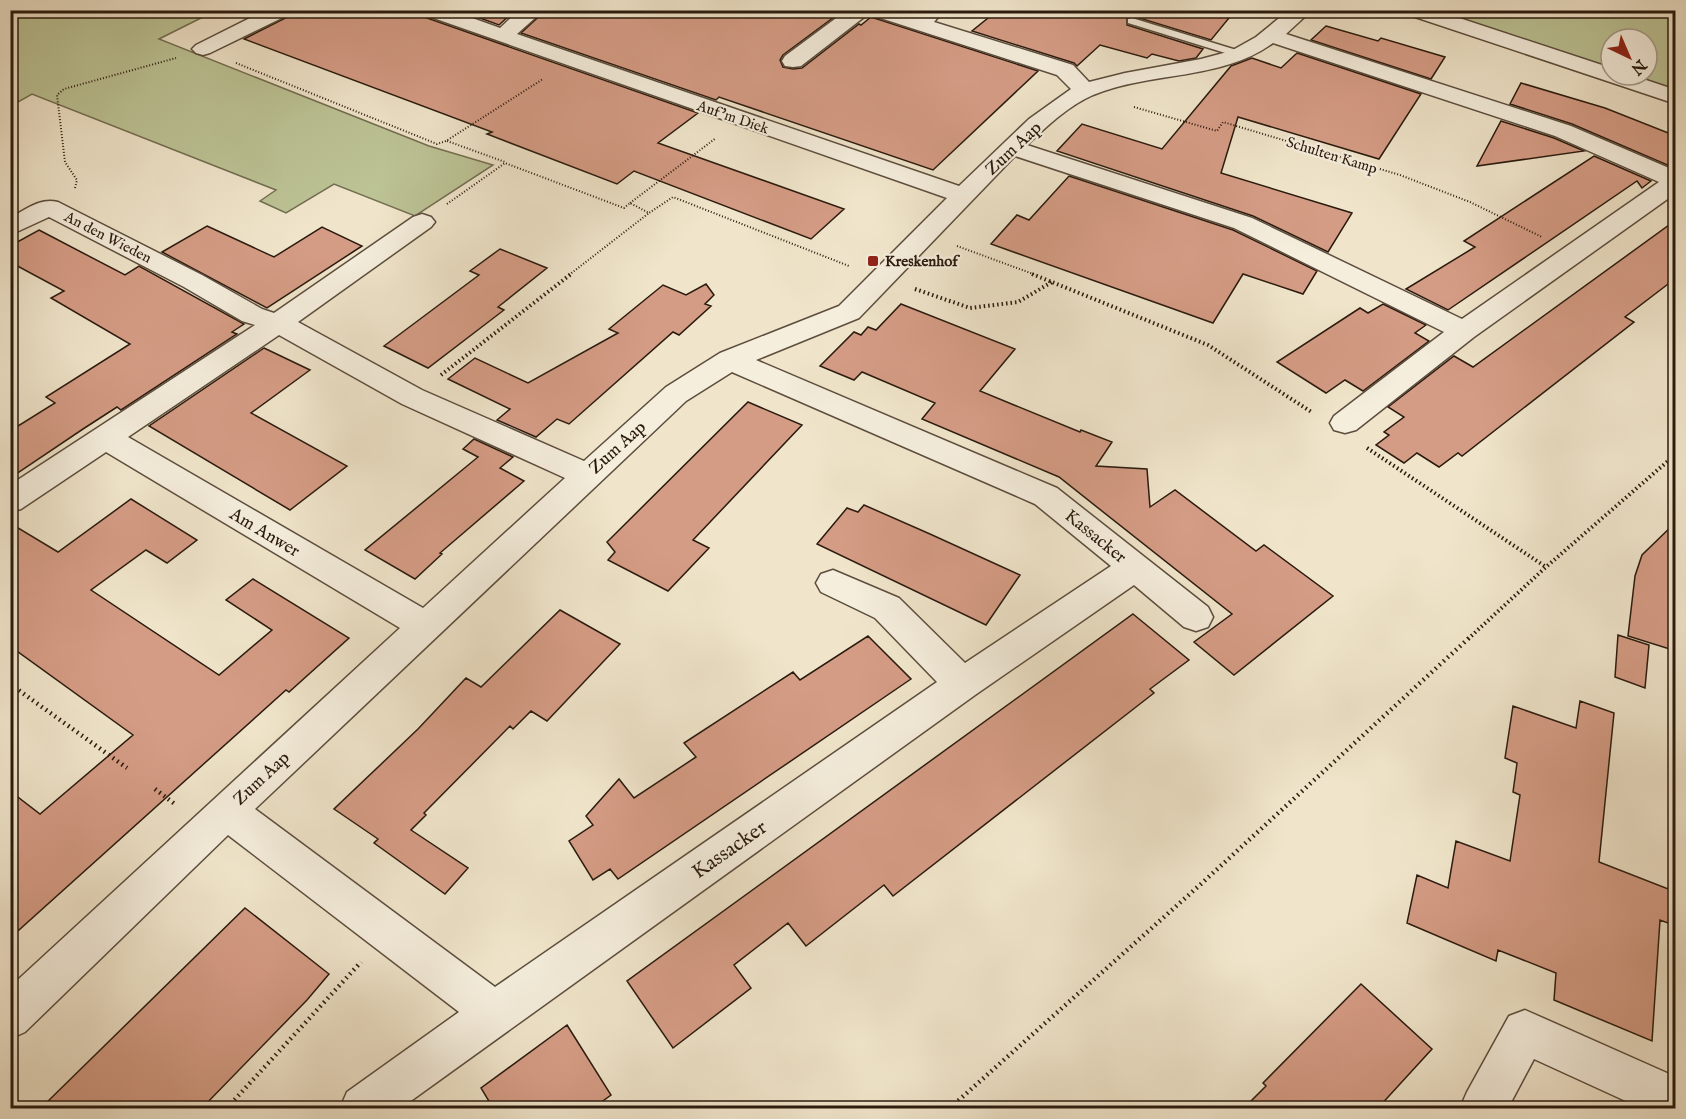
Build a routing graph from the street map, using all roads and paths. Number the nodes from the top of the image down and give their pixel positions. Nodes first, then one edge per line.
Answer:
1 (283, 10) edge
2 (429, 10) edge
3 (534, 10) edge
4 (861, 10) edge
5 (876, 10) edge
6 (1302, 10) edge
7 (1413, 10) edge
8 (1673, 10) edge
9 (1676, 15) edge
10 (927, 17) edge
11 (1132, 21) dead end
12 (1269, 35) junction
13 (503, 36) junction
14 (203, 49) junction
15 (1239, 54) junction
16 (793, 61) dead end
17 (572, 62) junction
18 (1085, 90) junction
19 (1676, 97) edge
20 (740, 119) junction
21 (446, 141) junction
22 (1011, 147) junction
23 (506, 163) junction
24 (1676, 181) edge
25 (963, 196) junction
26 (630, 203) junction
27 (49, 207) junction
28 (649, 213) junction
29 (422, 222) joint
30 (10, 228) edge
31 (926, 234) junction
32 (1575, 253) junction
33 (881, 278) junction
34 (1052, 281) junction
35 (279, 323) junction
36 (1464, 331) junction
37 (730, 360) junction
38 (412, 397) junction
39 (1317, 416) dead end
40 (1345, 423) dead end
41 (106, 438) junction
42 (1363, 445) dead end
43 (1676, 454) edge
44 (586, 475) junction
45 (10, 501) edge
46 (1135, 567) junction
47 (1546, 567) junction
48 (833, 583) dead end
49 (1196, 617) dead end
50 (425, 626) junction
51 (10, 684) edge
52 (962, 684) junction
53 (126, 768) dead end
54 (226, 811) junction
55 (388, 933) junction
56 (495, 1013) junction
57 (10, 1017) edge
58 (1676, 1101) edge
59 (226, 1108) edge
60 (363, 1108) edge
61 (950, 1108) edge
62 (1483, 1108) edge

1 - 14 street
2 - 13 street, Auf'm Diek
3 - 13 street
4 - 16 street
5 - 10 street
6 - 12 street, Zum Aap
7 - 19 street
8 - 9 path
10 - 18 street
11 - 15 lane
12 - 15 street, Zum Aap
12 - 24 street
13 - 17 street, Auf'm Diek
14 - 21 path
14 - 27 path
15 - 18 street, Zum Aap
17 - 20 street, Auf'm Diek
17 - 21 path
18 - 22 street, Zum Aap
18 - 32 path, Schulten Kamp
20 - 25 street, Auf'm Diek
20 - 26 path
21 - 23 path
22 - 25 street, Zum Aap
22 - 36 street
23 - 26 path
23 - 29 path
24 - 32 street
25 - 31 street, Zum Aap
26 - 28 path
27 - 30 street, An den Wieden
27 - 35 street, An den Wieden
28 - 33 path
28 - 38 path
29 - 35 street
31 - 33 street, Zum Aap
31 - 34 path
32 - 36 street
33 - 34 path
33 - 37 street, Zum Aap
34 - 39 path
35 - 38 street
35 - 41 street
36 - 40 street
37 - 44 street, Zum Aap
37 - 46 street, Kassacker
38 - 44 street
41 - 45 street
41 - 50 street, Am Anwer
42 - 47 path
43 - 47 path
44 - 50 street, Zum Aap
46 - 49 street, Kassacker
46 - 52 street, Kassacker
47 - 61 path
48 - 52 street
50 - 54 street, Zum Aap
51 - 53 path
52 - 56 street, Kassacker
54 - 55 street
54 - 57 street, Zum Aap
55 - 56 street
55 - 59 path
56 - 60 street, Kassacker
58 - 62 street

